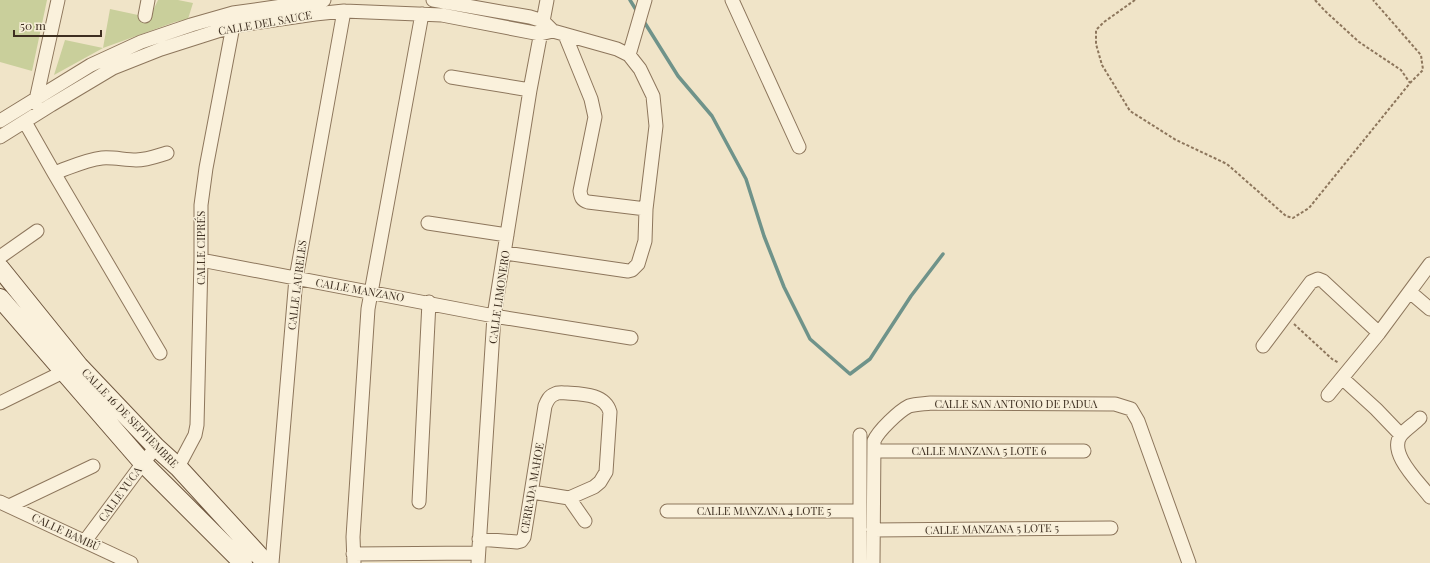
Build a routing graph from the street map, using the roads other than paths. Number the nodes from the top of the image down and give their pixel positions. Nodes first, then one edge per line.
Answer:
1 (58, 0) edge
2 (148, 0) edge
3 (236, 0) edge
4 (324, 0) edge
5 (433, 0) edge
6 (547, 0) edge
7 (645, 0) edge
8 (732, 0) edge
9 (455, 2) edge
10 (344, 11) junction
11 (233, 13) junction
12 (422, 14) junction
13 (145, 16) dead end
14 (233, 26) junction
15 (550, 30) junction
16 (629, 55) junction
17 (451, 77) dead end
18 (530, 90) junction
19 (36, 100) junction
20 (36, 114) junction
21 (0, 121) edge
22 (25, 122) junction
23 (0, 137) edge
24 (799, 146) dead end
25 (167, 152) dead end
26 (54, 173) junction
27 (646, 209) junction
28 (428, 223) dead end
29 (37, 231) dead end
30 (507, 235) junction
31 (505, 253) junction
32 (0, 257) edge
33 (202, 260) junction
34 (1430, 264) edge
35 (0, 268) edge
36 (296, 278) junction
37 (371, 292) junction
38 (1410, 292) junction
39 (0, 298) edge
40 (429, 302) junction
41 (1430, 309) edge
42 (494, 316) junction
43 (1379, 333) junction
44 (631, 338) dead end
45 (1263, 346) dead end
46 (160, 353) dead end
47 (63, 372) junction
48 (1346, 374) junction
49 (1328, 395) dead end
50 (0, 403) edge
51 (1420, 418) dead end
52 (860, 435) dead end
53 (1401, 436) junction
54 (156, 447) junction
55 (874, 451) junction
56 (1084, 451) dead end
57 (143, 463) junction
58 (94, 466) dead end
59 (178, 466) junction
60 (532, 492) junction
61 (1430, 497) edge
62 (569, 498) junction
63 (419, 502) dead end
64 (5, 504) edge
65 (667, 511) dead end
66 (860, 511) junction
67 (585, 521) dead end
68 (1111, 528) dead end
69 (873, 530) junction
70 (479, 538) junction
71 (85, 541) junction
72 (478, 558) edge
73 (111, 559) edge
74 (354, 559) edge
75 (131, 563) edge
76 (243, 563) edge
77 (266, 563) edge
78 (272, 563) edge
79 (860, 563) edge
80 (873, 563) edge
81 (1189, 563) edge

1 - 19 street
2 - 13 street
3 - 11 street
4 - 11 street, CALLE DEL SAUCE
5 - 9 street, CALLE DEL SAUCE
6 - 15 street, CALLE LIMONERO
7 - 16 street
8 - 24 street
9 - 15 street, CALLE DEL SAUCE
10 - 12 street, CALLE DEL SAUCE
10 - 14 street, CALLE DEL SAUCE
10 - 36 street, CALLE LAURELES
11 - 19 street, CALLE DEL SAUCE
12 - 15 street, CALLE DEL SAUCE
12 - 37 street
14 - 20 street, CALLE DEL SAUCE
14 - 33 street, CALLE CIPRÉS
15 - 16 street, CALLE DEL SAUCE
15 - 18 street, CALLE LIMONERO
15 - 27 street
16 - 27 street
17 - 18 street
18 - 30 street, CALLE LIMONERO
19 - 20 street
19 - 21 street, CALLE DEL SAUCE
20 - 22 street, CALLE DEL SAUCE
22 - 23 street, CALLE DEL SAUCE
22 - 26 street
25 - 26 street
26 - 46 street
27 - 31 street
28 - 30 street
29 - 32 street
30 - 31 street, CALLE LIMONERO
31 - 42 street, CALLE LIMONERO
33 - 36 street, CALLE MANZANO
33 - 59 street, CALLE CIPRÉS
34 - 38 street
35 - 54 main road, CALLE 16 DE SEPTIEMBRE
36 - 37 street, CALLE MANZANO
36 - 78 street, CALLE LAURELES
37 - 40 street, CALLE MANZANO
37 - 74 street
38 - 41 street
38 - 43 street
39 - 47 main road, CALLE 16 DE SEPTIEMBRE
40 - 42 street, CALLE MANZANO
40 - 63 street
42 - 44 street, CALLE MANZANO
42 - 70 street, CALLE LIMONERO
43 - 45 street
43 - 48 street
47 - 50 street
47 - 57 main road, CALLE 16 DE SEPTIEMBRE
48 - 49 street
48 - 53 street
51 - 53 street
52 - 66 street
53 - 61 street
54 - 57 street, CALLE YUCA
54 - 59 main road, CALLE 16 DE SEPTIEMBRE
55 - 56 street, CALLE MANZANA 5 LOTE 6
55 - 69 street, CALLE SAN ANTONIO DE PADUA
55 - 81 street, CALLE SAN ANTONIO DE PADUA
57 - 71 street, CALLE YUCA
57 - 76 main road, CALLE 16 DE SEPTIEMBRE
58 - 64 street
59 - 77 main road, CALLE 16 DE SEPTIEMBRE
60 - 62 street
60 - 62 street, CERRADA MAHOE
60 - 70 street, CERRADA MAHOE
62 - 67 street
64 - 71 street, CALLE BAMBÚ
65 - 66 street, CALLE MANZANA 4 LOTE 5
66 - 79 street
68 - 69 street, CALLE MANZANA 5 LOTE 5
69 - 80 street, CALLE SAN ANTONIO DE PADUA
70 - 72 street, CALLE LIMONERO
71 - 73 street, CALLE BAMBÚ
72 - 74 street
73 - 75 street, CALLE BAMBÚ

